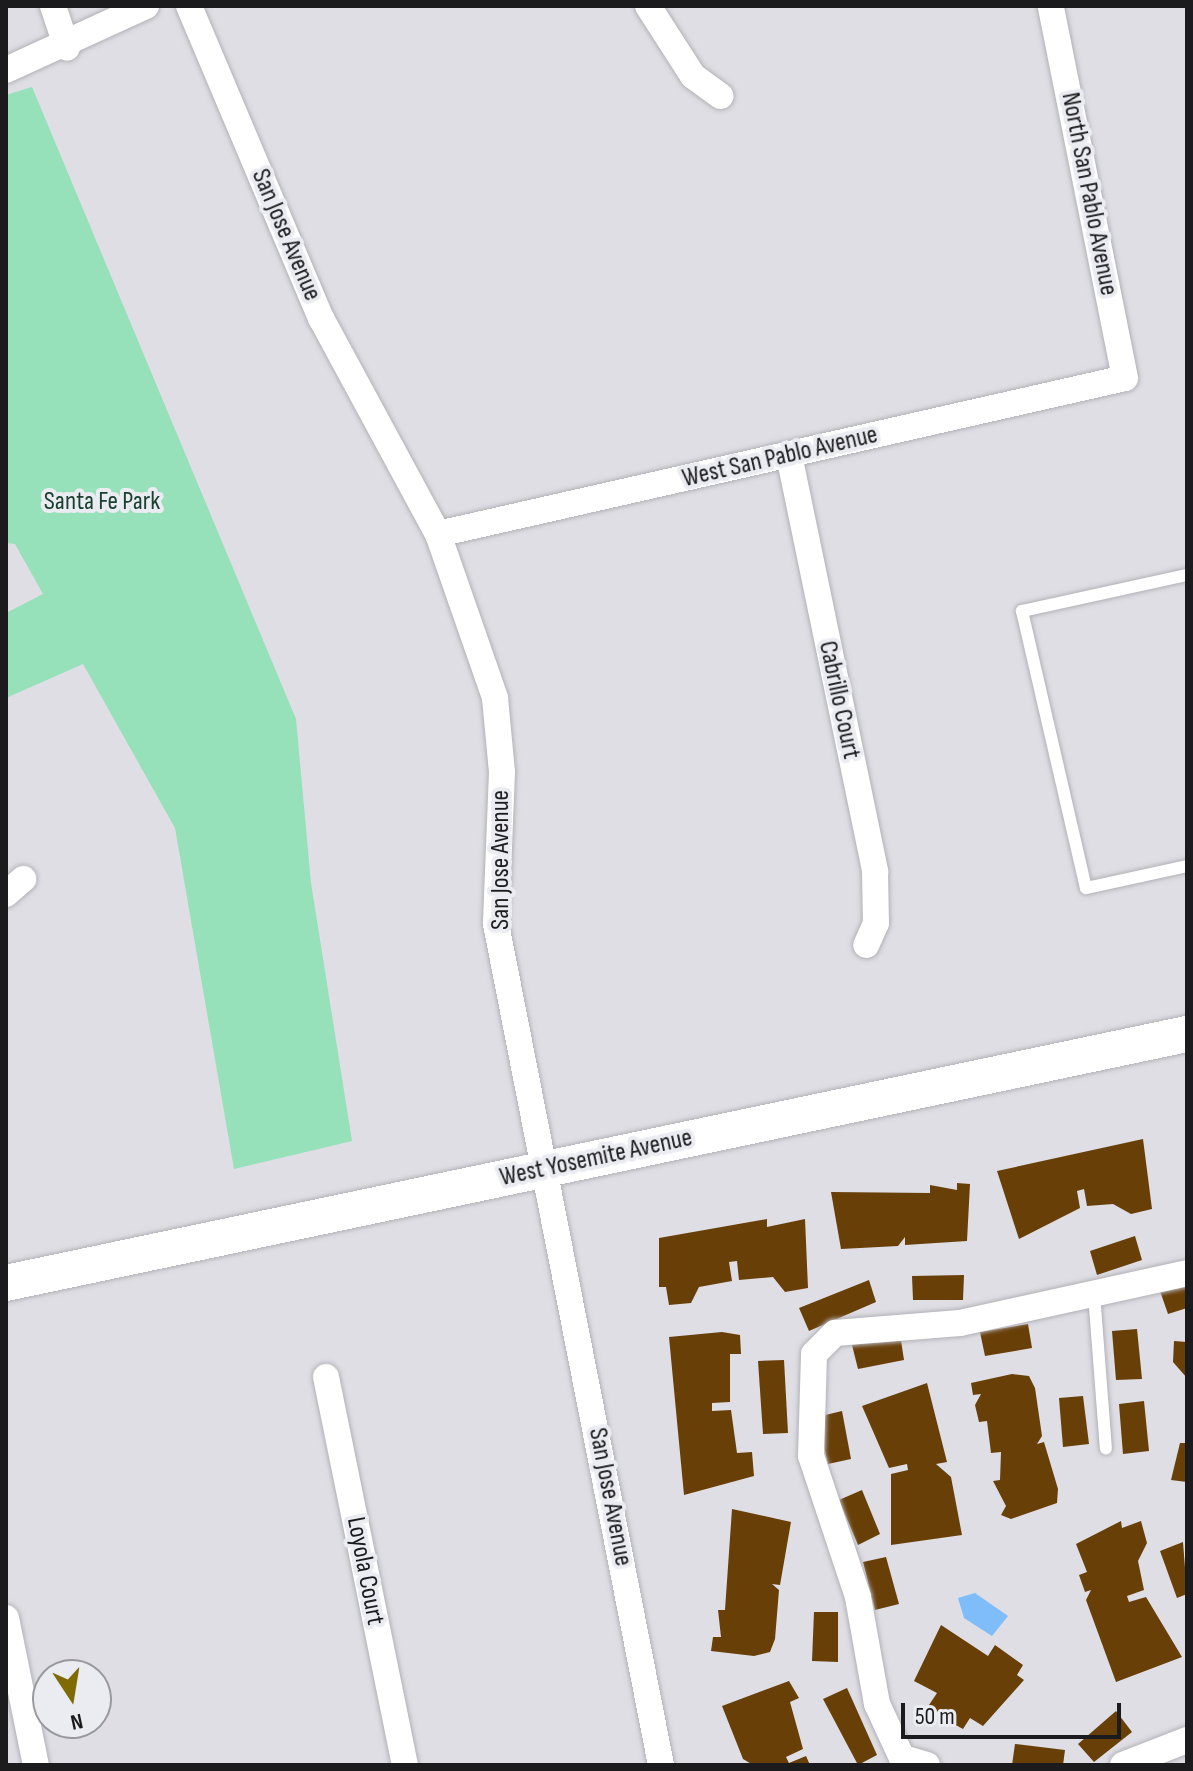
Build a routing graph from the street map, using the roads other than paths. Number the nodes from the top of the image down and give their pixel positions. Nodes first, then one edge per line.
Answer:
1 (53, 6) edge
2 (146, 6) edge
3 (189, 6) edge
4 (648, 6) edge
5 (1051, 6) edge
6 (67, 48) junction
7 (6, 70) edge
8 (721, 96) dead end
9 (1122, 379) joint
10 (789, 455) junction
11 (438, 534) junction
12 (1187, 575) edge
13 (1187, 866) edge
14 (866, 945) dead end
15 (1187, 1034) edge
16 (547, 1168) junction
17 (1187, 1273) edge
18 (6, 1283) edge
19 (1094, 1294) junction
20 (326, 1377) dead end
21 (1106, 1449) dead end
22 (6, 1618) edge
23 (1187, 1740) edge
24 (36, 1765) edge
25 (405, 1765) edge
26 (661, 1765) edge
27 (927, 1765) edge
28 (1123, 1765) edge

1 - 6 street
2 - 6 street
3 - 11 street, San Jose Avenue
4 - 8 street
5 - 9 street, North San Pablo Avenue
6 - 7 street
9 - 10 street, West San Pablo Avenue
10 - 11 street, West San Pablo Avenue
10 - 14 street, Cabrillo Court
11 - 16 street, San Jose Avenue
12 - 13 lane
15 - 16 main road, West Yosemite Avenue
16 - 18 main road, West Yosemite Avenue
16 - 26 street, San Jose Avenue
17 - 19 street
19 - 21 lane
19 - 27 street
20 - 25 street, Loyola Court
22 - 24 street
23 - 28 street

